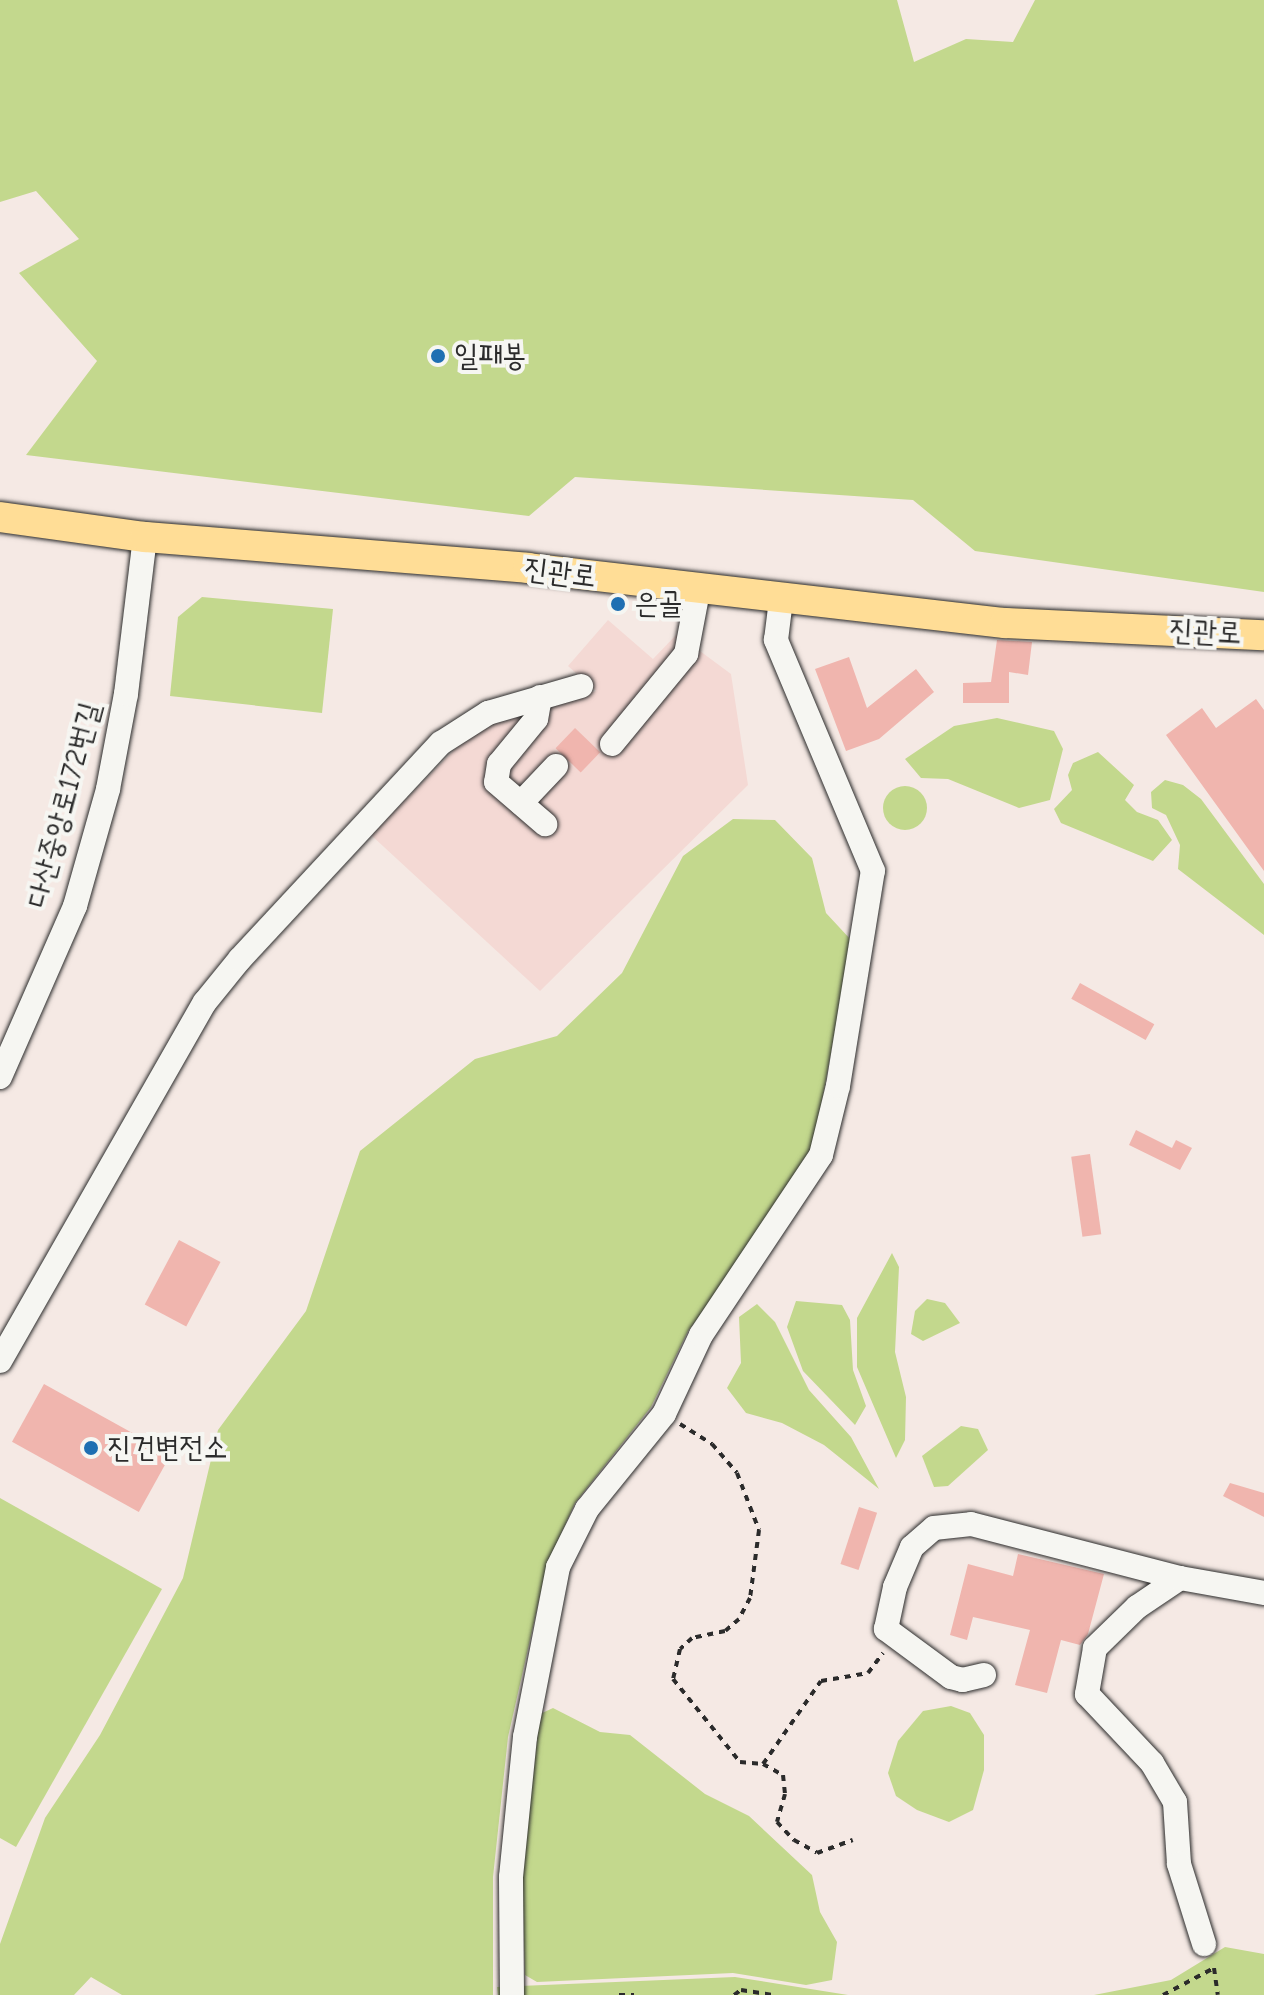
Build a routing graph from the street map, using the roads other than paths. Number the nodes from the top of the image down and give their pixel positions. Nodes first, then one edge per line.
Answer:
1 (0, 517) edge
2 (145, 537) junction
3 (698, 591) junction
4 (781, 600) junction
5 (1264, 635) edge
6 (581, 686) dead end
7 (540, 697) junction
8 (612, 744) dead end
9 (556, 766) dead end
10 (521, 803) junction
11 (545, 824) dead end
12 (0, 1077) edge
13 (0, 1361) edge
14 (1180, 1578) junction
15 (1264, 1593) edge
16 (984, 1675) dead end
17 (1204, 1944) dead end
18 (512, 1995) edge

1 - 2 main road, 진관로
2 - 3 main road, 진관로
2 - 12 street, 다산중앙로172번길
3 - 4 main road, 진관로
3 - 8 street
4 - 5 main road, 진관로
4 - 18 street
6 - 7 street
7 - 10 street
7 - 13 street
9 - 10 street
10 - 11 street
14 - 15 street
14 - 16 street
14 - 17 street

